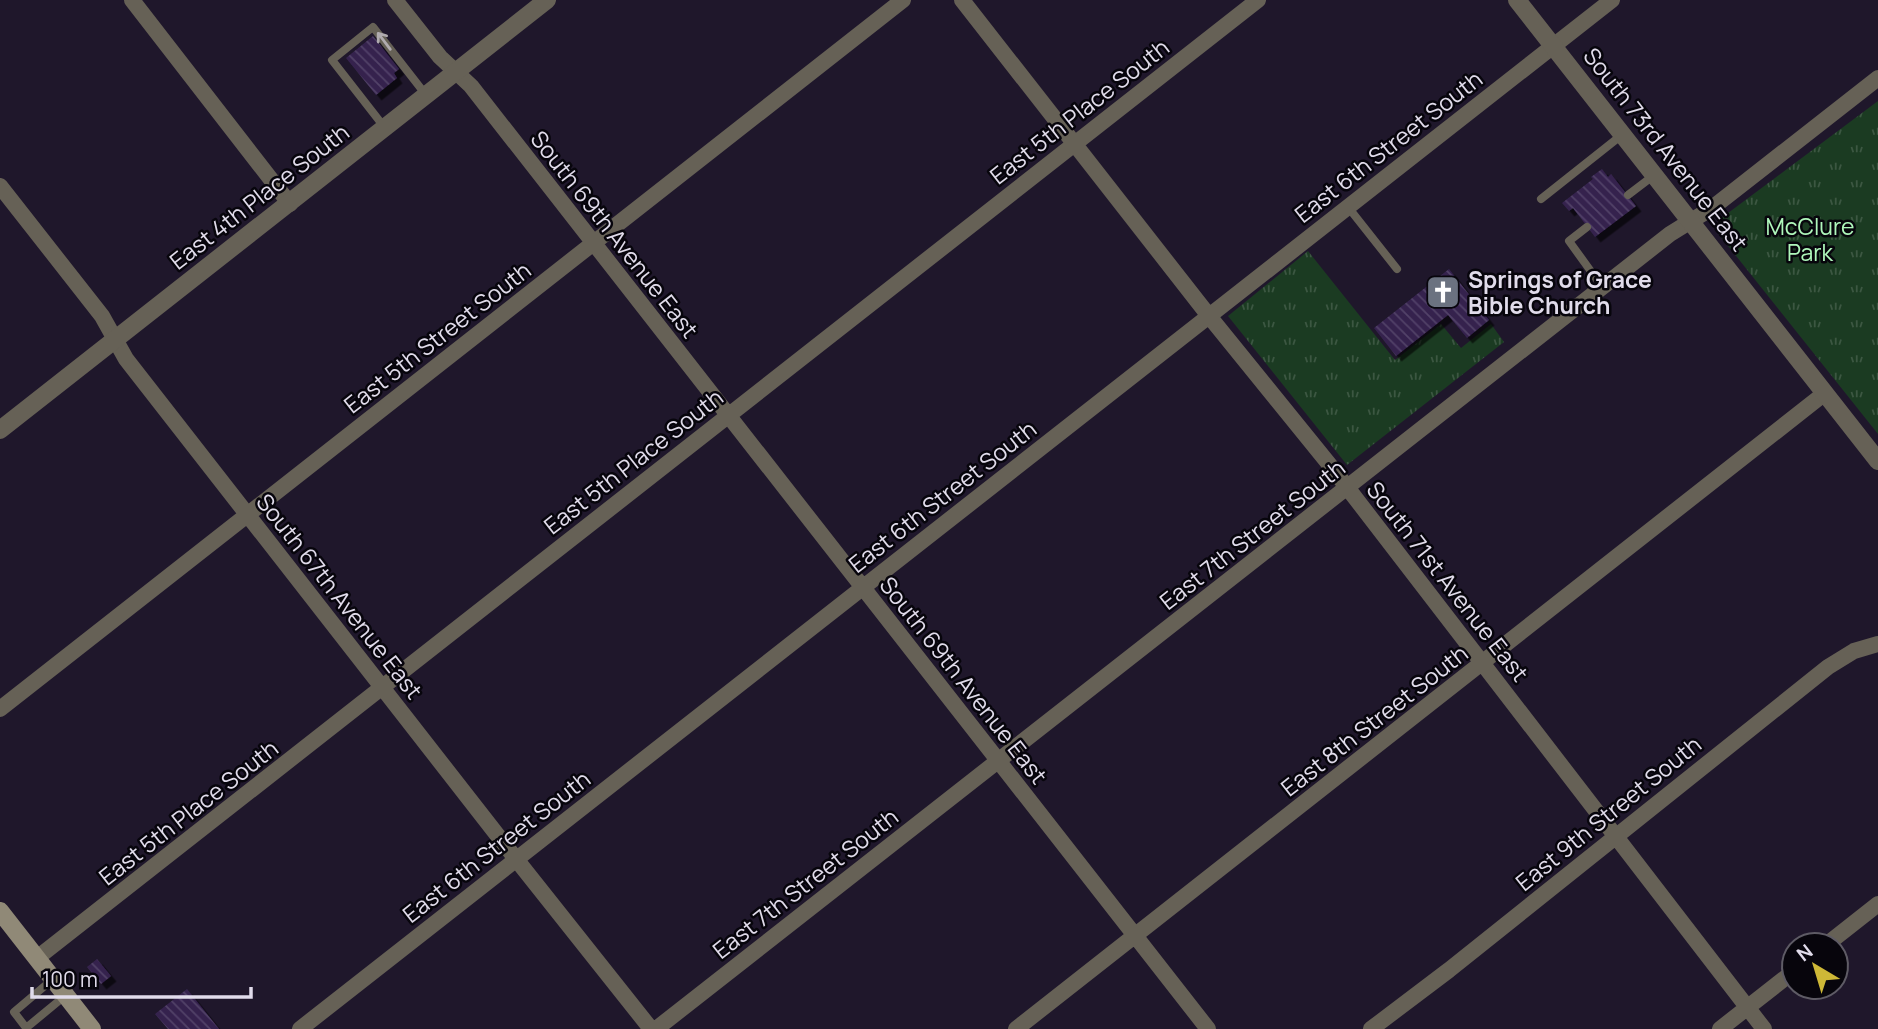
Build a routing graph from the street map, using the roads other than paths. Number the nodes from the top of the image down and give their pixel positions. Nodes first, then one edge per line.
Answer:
1 (132, 0) edge
2 (395, 0) edge
3 (547, 0) edge
4 (903, 0) edge
5 (962, 0) edge
6 (1258, 0) edge
7 (1517, 0) edge
8 (1612, 0) edge
9 (1553, 45) junction
10 (455, 72) junction
11 (1878, 78) edge
12 (426, 95) junction
13 (385, 128) junction
14 (1623, 134) junction
15 (1075, 145) junction
16 (1655, 174) junction
17 (0, 186) edge
18 (1628, 195) dead end
19 (1541, 199) dead end
20 (290, 204) junction
21 (1348, 207) junction
22 (1692, 221) junction
23 (1587, 227) dead end
24 (594, 243) junction
25 (1397, 269) dead end
26 (1603, 288) junction
27 (1209, 316) junction
28 (115, 340) junction
29 (1825, 393) junction
30 (728, 415) junction
31 (0, 430) edge
32 (1878, 461) edge
33 (1348, 488) junction
34 (248, 514) junction
35 (862, 588) junction
36 (1878, 644) edge
37 (1483, 663) junction
38 (384, 687) junction
39 (0, 709) edge
40 (999, 761) junction
41 (1616, 835) junction
42 (516, 859) junction
43 (1878, 904) edge
44 (0, 911) edge
45 (1844, 931) edge
46 (1135, 936) junction
47 (37, 958) junction
48 (53, 979) junction
49 (1780, 982) edge
50 (66, 995) junction
51 (1747, 1008) junction
52 (27, 1028) edge
53 (88, 1028) edge
54 (300, 1029) edge
55 (654, 1029) edge
56 (1016, 1029) edge
57 (1208, 1029) edge
58 (1371, 1029) edge
59 (1720, 1029) edge
60 (1764, 1029) edge

1 - 20 street
2 - 10 street, South 69th Avenue East
3 - 10 street, East 4th Place South
4 - 24 street, East 5th Street South
5 - 15 street, South 71st Avenue East
6 - 15 street, East 5th Place South
7 - 9 street, South 73rd Avenue East
8 - 9 street, East 6th Street South
9 - 14 street, South 73rd Avenue East
9 - 21 street, East 6th Street South
10 - 12 street, East 4th Place South
10 - 24 street, South 69th Avenue East
11 - 22 street, East 7th Street South
12 - 13 street, East 4th Place South
12 -> 13 lane
13 - 20 street, East 4th Place South
14 - 16 street, South 73rd Avenue East
14 - 19 lane
15 - 27 street, South 71st Avenue East
15 - 30 street, East 5th Place South
16 - 18 lane
16 - 22 street, South 73rd Avenue East
17 - 28 street, South 67th Avenue East
20 - 28 street, East 4th Place South
21 - 25 lane
21 - 27 street, East 6th Street South
22 - 26 street, East 7th Street South
22 - 29 street, South 73rd Avenue East
23 - 26 lane
24 - 30 street, South 69th Avenue East
24 - 34 street, East 5th Street South
26 - 33 street, East 7th Street South
27 - 33 street, South 71st Avenue East
27 - 35 street, East 6th Street South
28 - 31 street, East 4th Place South
28 - 34 street, South 67th Avenue East
29 - 32 street, South 73rd Avenue East
29 - 37 street, East 8th Street South
30 - 35 street, South 69th Avenue East
30 - 38 street, East 5th Place South
33 - 37 street, South 71st Avenue East
33 - 40 street, East 7th Street South
34 - 38 street, South 67th Avenue East
34 - 39 street, East 5th Street South
35 - 40 street, South 69th Avenue East
35 - 42 street, East 6th Street South
36 - 41 street, East 9th Street South
37 - 41 street, South 71st Avenue East
37 - 46 street, East 8th Street South
38 - 42 street, South 67th Avenue East
38 - 47 street, East 5th Place South
40 - 46 street, South 69th Avenue East
40 - 55 street, East 7th Street South
41 - 51 street, South 71st Avenue East
41 - 58 street, East 9th Street South
42 - 54 street, East 6th Street South
42 - 55 street, South 67th Avenue East
43 - 45 street
44 - 47 main road
46 - 56 street, East 8th Street South
46 - 57 street, South 69th Avenue East
47 - 48 main road
48 - 50 main road
48 - 52 lane
49 - 51 street
50 - 52 lane
50 - 53 main road
51 - 59 street
51 - 60 street, South 71st Avenue East

